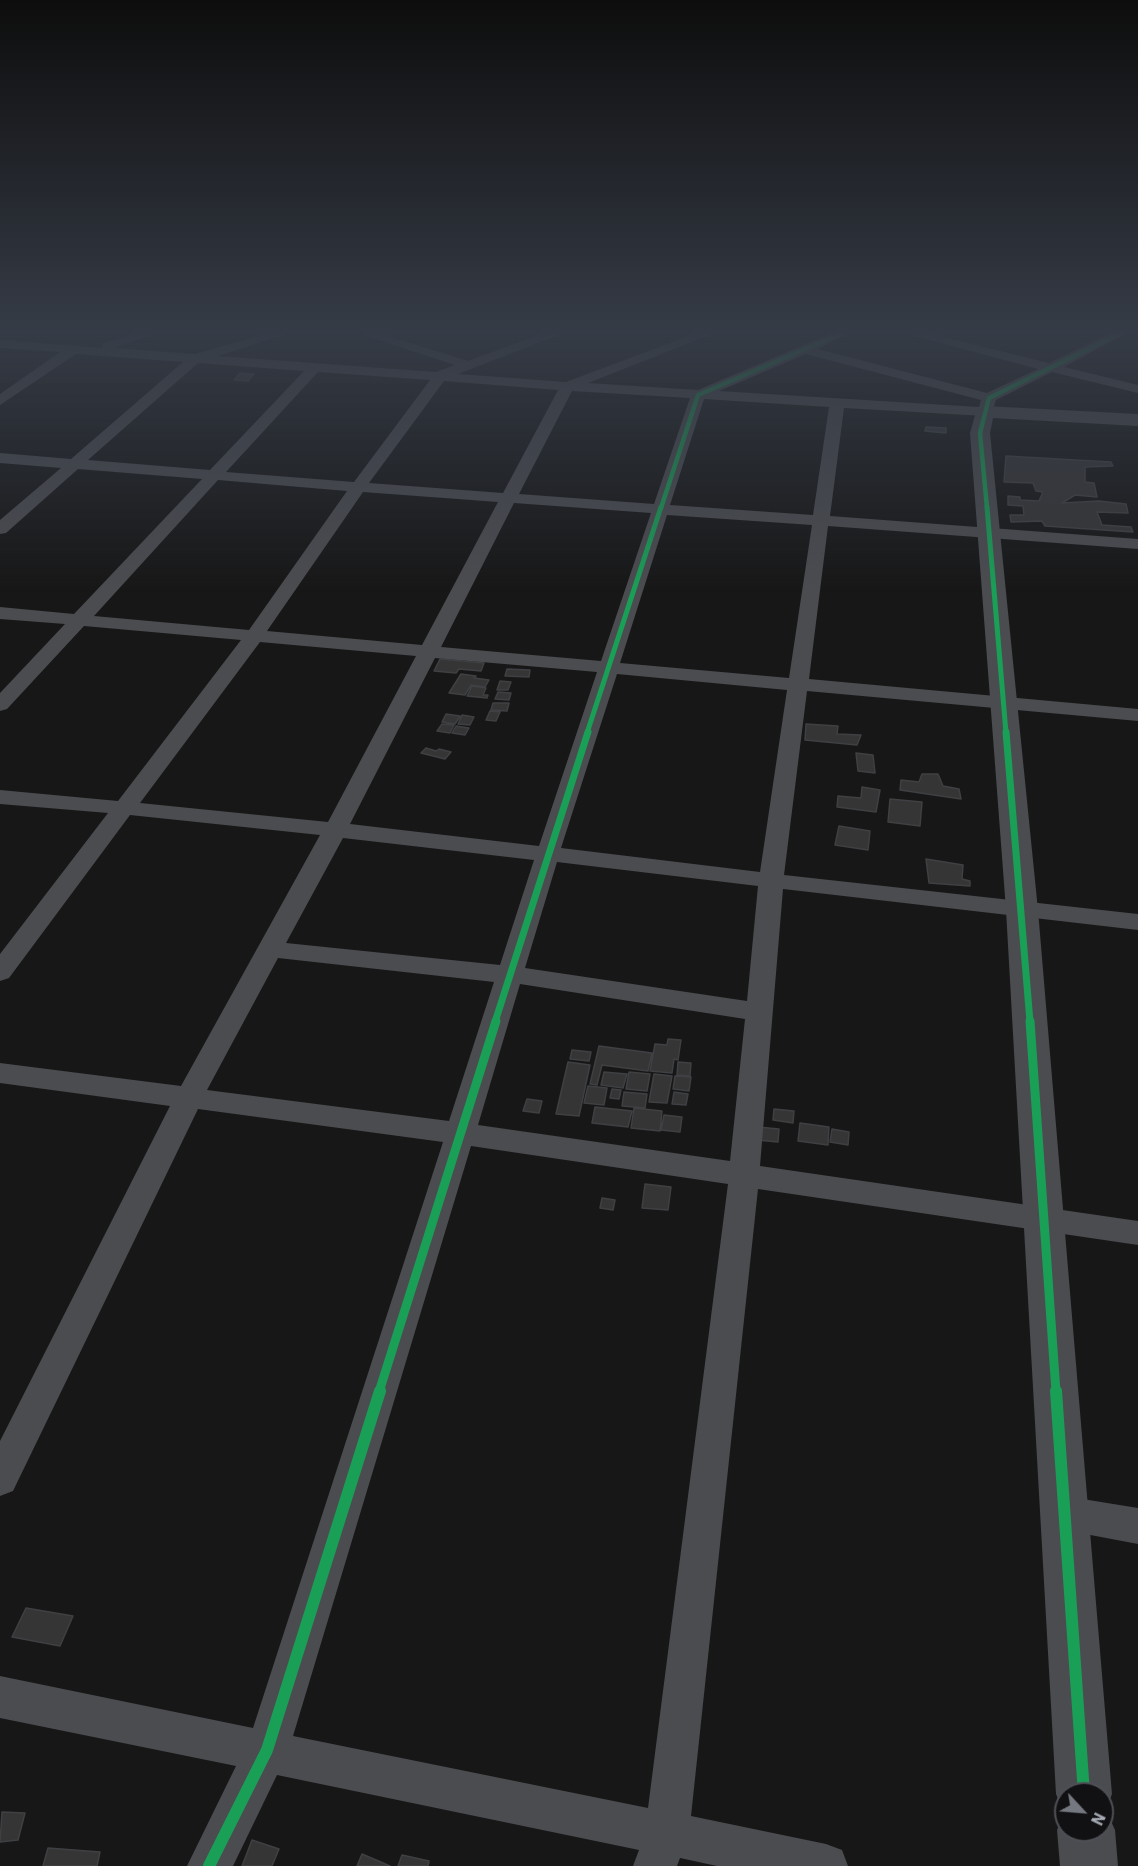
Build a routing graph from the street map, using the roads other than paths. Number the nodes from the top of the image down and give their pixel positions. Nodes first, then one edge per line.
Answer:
1 (125, 419) edge
2 (266, 419) edge
3 (408, 419) edge
4 (549, 419) edge
5 (690, 419) edge
6 (835, 419) edge
7 (984, 419) edge
8 (0, 458) edge
9 (75, 464) junction
10 (214, 475) junction
11 (358, 487) junction
12 (508, 497) junction
13 (661, 510) junction
14 (822, 522) junction
15 (0, 530) edge
16 (990, 533) junction
17 (1138, 544) edge
18 (0, 614) edge
19 (80, 621) junction
20 (255, 635) junction
21 (427, 651) junction
22 (610, 668) junction
23 (797, 684) junction
24 (1003, 704) junction
25 (0, 705) edge
26 (1138, 715) edge
27 (0, 797) edge
28 (124, 807) junction
29 (335, 830) junction
30 (548, 853) junction
31 (771, 882) junction
32 (1022, 910) junction
33 (1138, 922) edge
34 (269, 949) junction
35 (0, 972) edge
36 (509, 974) junction
37 (761, 1012) junction
38 (0, 1073) edge
39 (188, 1099) junction
40 (459, 1133) junction
41 (744, 1175) junction
42 (1043, 1220) junction
43 (1138, 1233) edge
44 (0, 1479) edge
45 (1064, 1513) junction
46 (1138, 1526) edge
47 (0, 1697) edge
48 (267, 1750) junction
49 (1083, 1782) edge
50 (1087, 1842) edge
51 (661, 1849) edge
52 (209, 1866) edge
53 (826, 1866) edge
54 (1089, 1866) edge

1 - 9 street
2 - 10 street
3 - 11 street
4 - 12 street
5 - 13 street
6 - 14 street
7 - 16 street
8 - 9 street
9 - 10 street
9 - 15 street
10 - 11 street
10 - 19 street
11 - 12 street
11 - 20 street
12 - 13 street
12 - 21 street
13 - 14 street
13 - 22 street
14 - 16 street
14 - 23 street
16 - 17 street
16 - 24 street
18 - 19 street
19 - 20 street
19 - 25 street
20 - 21 street
20 - 28 street
21 - 22 street
21 - 29 street
22 - 23 street
22 - 30 street
23 - 24 street
23 - 31 street
24 - 26 street
24 - 32 street
27 - 28 street
28 - 29 street
28 - 35 street
29 - 30 street
29 - 34 street
30 - 31 street
30 - 36 street
31 - 32 street
31 - 37 street
32 - 33 street
32 - 42 street
34 - 36 street
34 - 39 street
36 - 37 street
36 - 40 street
37 - 41 street
38 - 39 street
39 - 40 street
39 - 44 street
40 - 41 street
40 - 48 street
41 - 42 street
41 - 51 street
42 - 43 street
42 - 45 street
45 - 46 street
45 - 49 street
47 - 48 street
48 - 51 street
48 - 52 street
50 - 54 street
51 - 53 street

